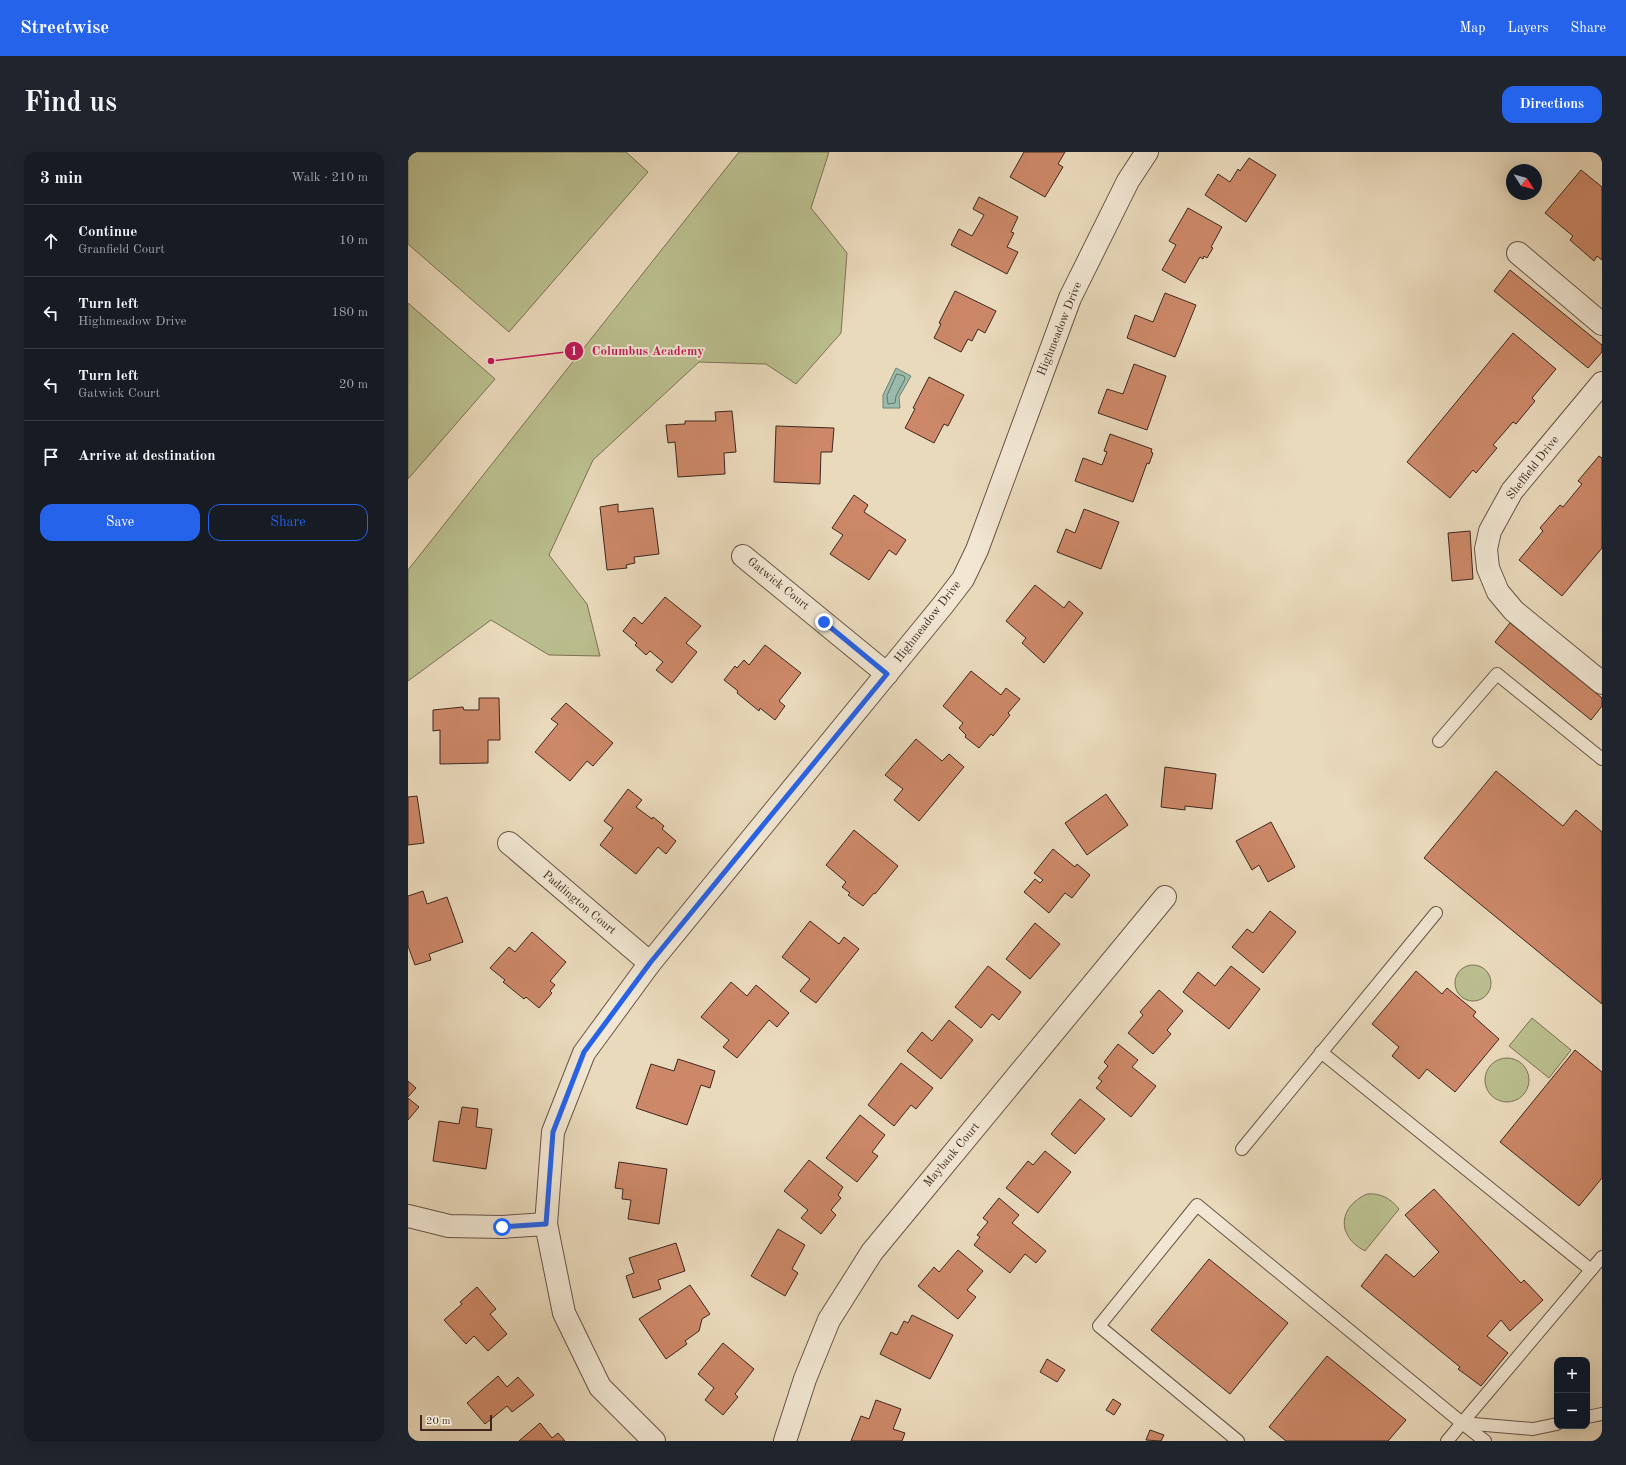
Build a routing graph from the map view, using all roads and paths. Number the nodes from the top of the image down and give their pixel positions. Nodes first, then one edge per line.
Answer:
1 (1147, 152) edge
2 (1518, 253) dead end
3 (1602, 324) edge
4 (1602, 383) edge
5 (743, 556) dead end
6 (887, 674) junction
7 (1602, 683) edge
8 (1439, 741) dead end
9 (1602, 759) edge
10 (509, 843) dead end
11 (1165, 897) dead end
12 (1436, 913) dead end
13 (650, 963) junction
14 (1321, 1052) junction
15 (1242, 1149) dead end
16 (408, 1216) edge
17 (546, 1224) junction
18 (1602, 1257) edge
19 (1591, 1270) junction
20 (1602, 1414) edge
21 (1590, 1416) edge
22 (1462, 1423) junction
23 (1554, 1425) edge
24 (654, 1441) edge
25 (785, 1441) edge
26 (1238, 1441) edge
27 (1447, 1441) edge
28 (1485, 1441) edge

1 - 6 street, Highmeadow Drive
2 - 3 street
4 - 7 street, Sheffield Drive
5 - 6 street, Gatwick Court
6 - 13 street, Highmeadow Drive
8 - 9 lane
10 - 13 street, Paddington Court
11 - 25 street, Maybank Court
12 - 14 lane
13 - 17 street, Highmeadow Drive
14 - 15 lane
14 - 19 lane
16 - 17 street
17 - 24 street, Highmeadow Drive
18 - 19 lane
19 - 22 lane
20 - 21 lane
22 - 23 lane
22 - 26 lane
22 - 27 lane
22 - 28 lane

